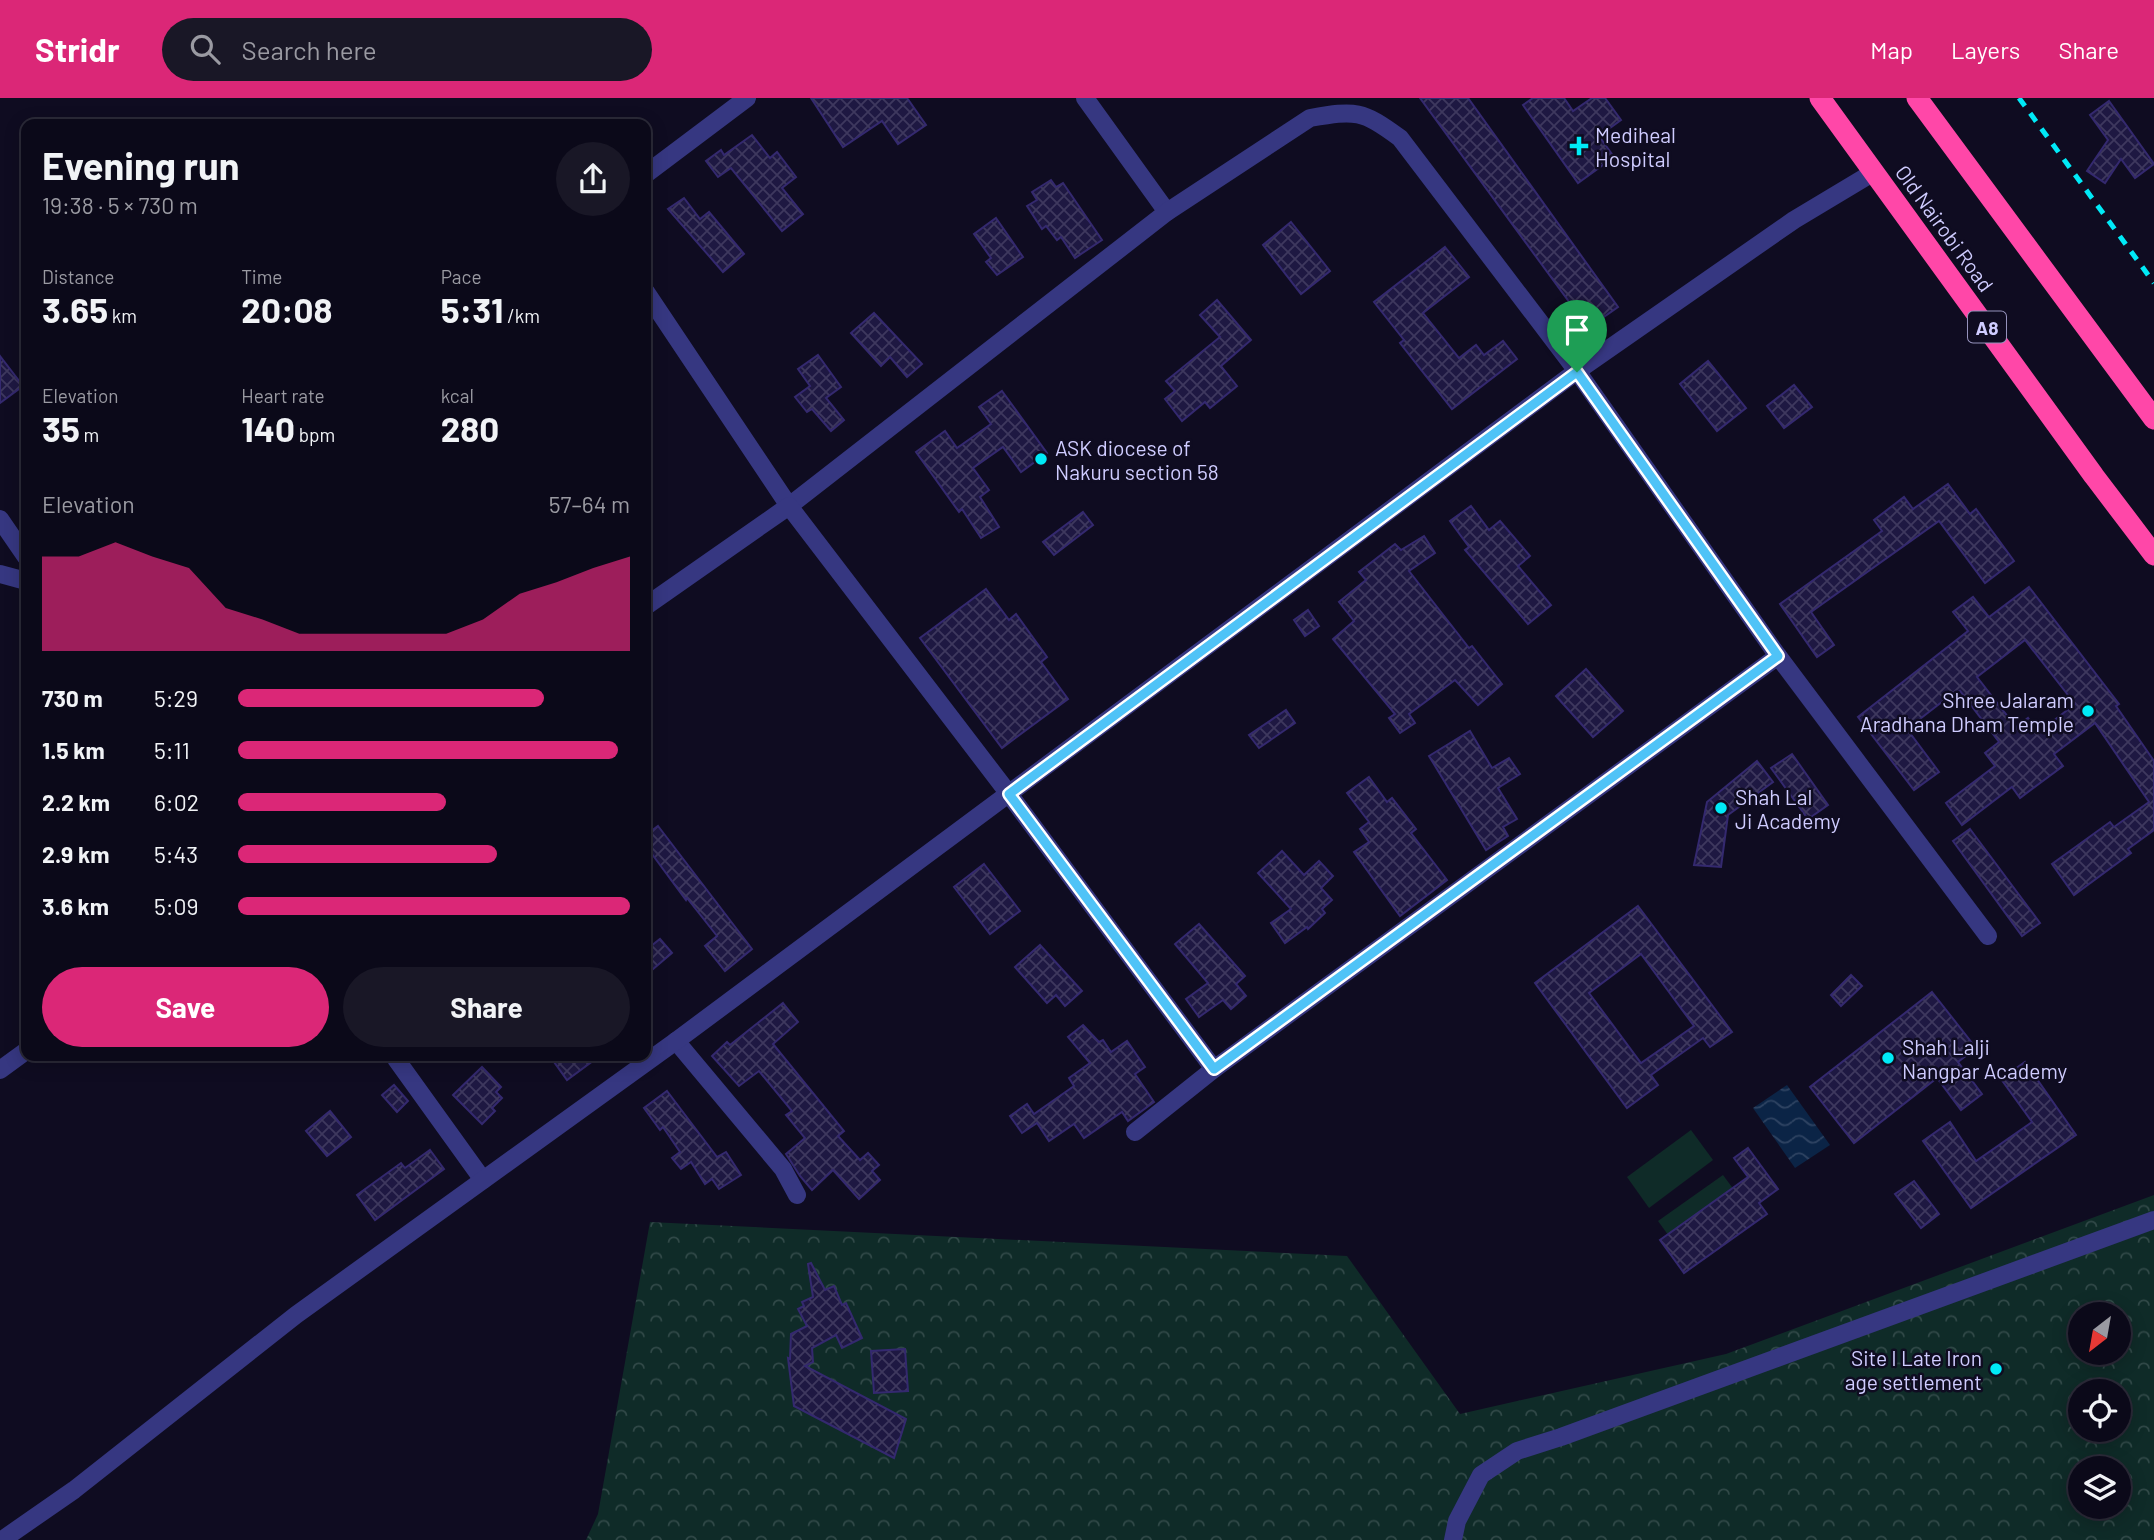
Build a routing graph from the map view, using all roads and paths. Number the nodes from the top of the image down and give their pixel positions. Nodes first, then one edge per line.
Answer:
1 (747, 98) edge
2 (1085, 98) edge
3 (1820, 98) edge
4 (1917, 98) edge
5 (651, 170) edge
6 (1874, 172) junction
7 (1167, 212) junction
8 (651, 299) edge
9 (1577, 372) junction
10 (2154, 419) edge
11 (789, 506) junction
12 (0, 519) edge
13 (21, 550) edge
14 (2154, 555) edge
15 (0, 574) edge
16 (21, 580) edge
17 (651, 603) edge
18 (1778, 656) junction
19 (1009, 794) junction
20 (1988, 936) dead end
21 (676, 1041) junction
22 (21, 1055) edge
23 (651, 1059) edge
24 (397, 1061) edge
25 (648, 1061) edge
26 (1214, 1069) junction
27 (0, 1070) edge
28 (1135, 1132) dead end
29 (483, 1180) junction
30 (797, 1195) dead end
31 (2154, 1220) edge
32 (2, 1540) edge
33 (1453, 1540) edge

1 - 5 street
2 - 7 street
3 - 6 highway, Old Nairobi Road / A8
4 - 10 highway
6 - 9 street
6 - 14 highway, Old Nairobi Road / A8
7 - 9 street
7 - 11 street
8 - 11 street
9 - 18 street
9 - 19 street
11 - 17 street
11 - 19 street
12 - 13 street
15 - 16 street
18 - 20 street
18 - 26 street
19 - 21 street
19 - 26 street
21 - 23 street
21 - 30 street
22 - 27 street
24 - 29 street
25 - 29 street
26 - 28 street
29 - 32 street
31 - 33 street

